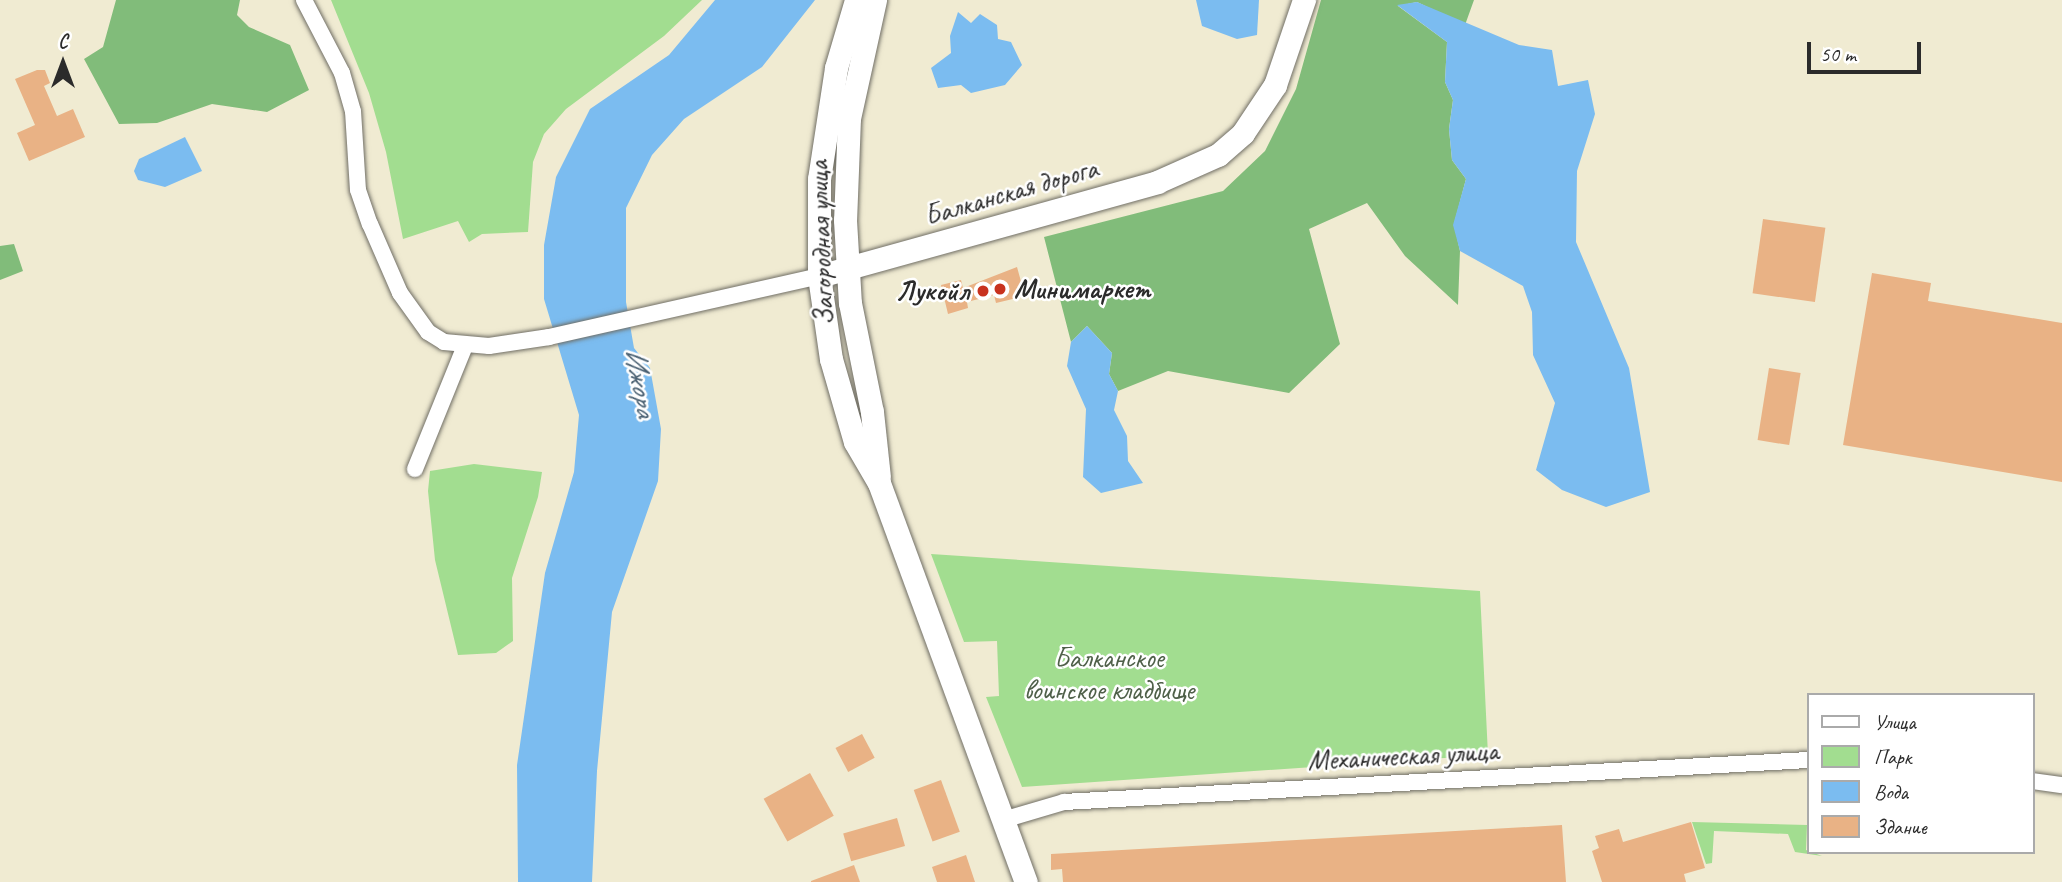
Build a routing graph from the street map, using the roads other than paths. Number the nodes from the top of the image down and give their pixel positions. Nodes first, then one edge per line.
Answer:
1 (304, 0) edge
2 (856, 0) edge
3 (875, 0) edge
4 (1304, 0) edge
5 (846, 268) junction
6 (819, 276) junction
7 (465, 346) junction
8 (415, 469) dead end
9 (879, 483) junction
10 (1806, 760) edge
11 (2034, 781) edge
12 (2062, 785) edge
13 (1003, 820) junction
14 (1027, 882) edge

1 - 7 street
2 - 6 main road, Загородная улица
3 - 5 main road, Загородная улица
4 - 5 main road, Балканская дорога
5 - 6 main road, Балканская дорога
5 - 9 main road, Загородная улица
6 - 7 street, Балканская дорога
6 - 9 main road, Загородная улица
7 - 8 street
9 - 13 main road, Загородная улица
10 - 13 street, Механическая улица
11 - 12 street
13 - 14 main road, Загородная улица

